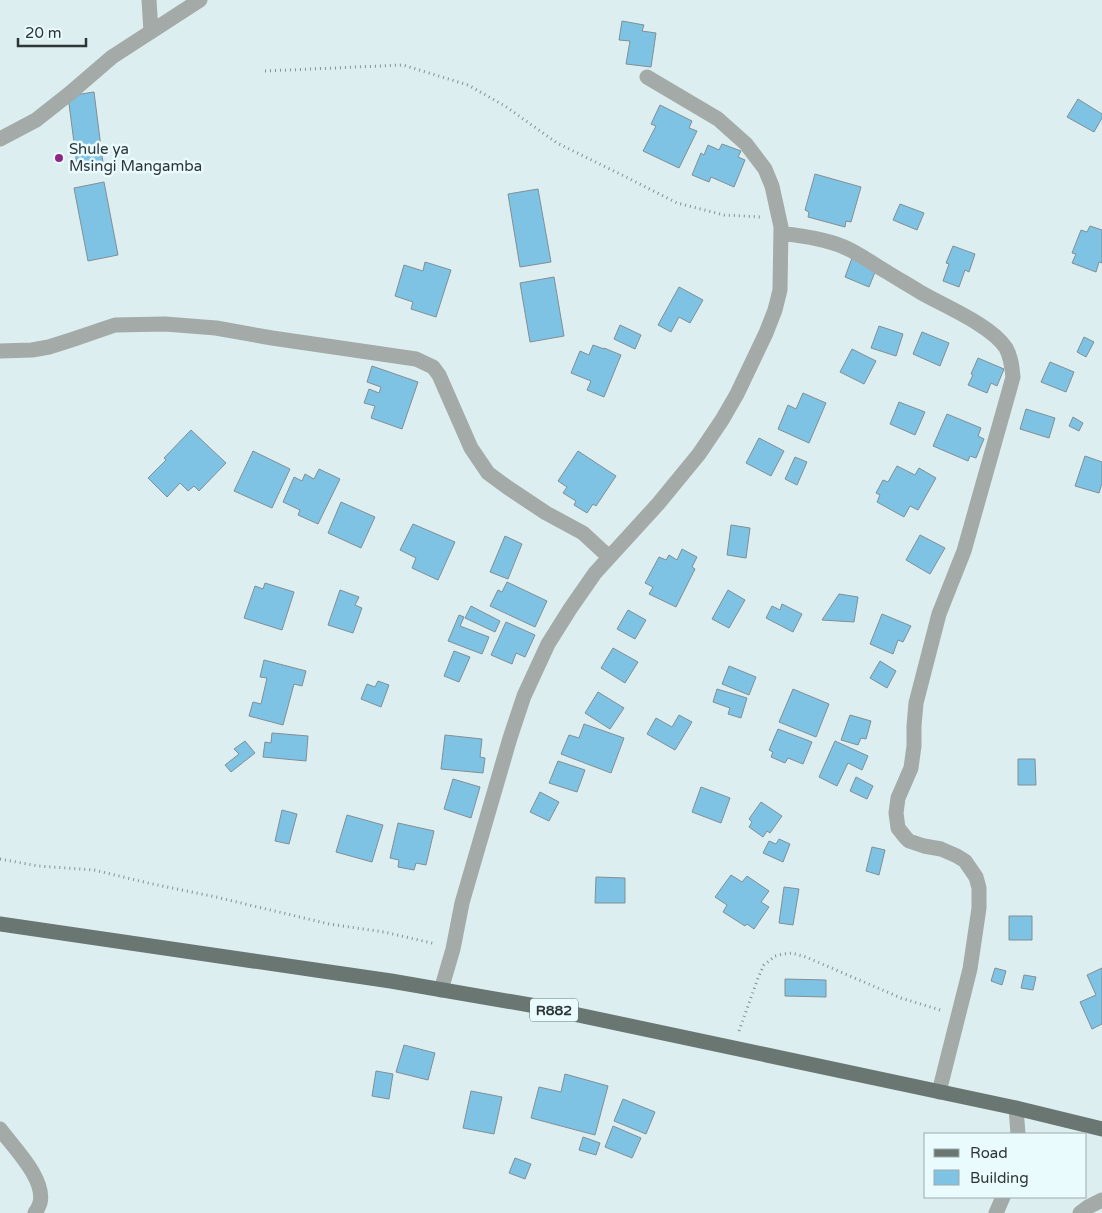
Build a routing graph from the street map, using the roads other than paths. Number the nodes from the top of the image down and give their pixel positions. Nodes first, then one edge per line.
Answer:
1 (149, 0) edge
2 (200, 0) edge
3 (151, 32) junction
4 (647, 77) dead end
5 (0, 139) edge
6 (780, 226) junction
7 (0, 351) edge
8 (609, 556) junction
9 (0, 924) edge
10 (441, 990) junction
11 (939, 1092) junction
12 (1016, 1108) junction
13 (0, 1129) edge
14 (1102, 1129) edge
15 (1018, 1133) edge
16 (1003, 1198) edge
17 (1102, 1200) edge
18 (35, 1213) edge
19 (996, 1213) edge
20 (1080, 1213) edge

1 - 3 street
2 - 3 street
3 - 5 street
4 - 6 street
6 - 8 street
6 - 11 street
7 - 8 street
8 - 10 street
9 - 10 main road, R882
10 - 11 main road, R882
11 - 12 main road, R882
12 - 14 main road, R882
12 - 15 street
13 - 18 street
16 - 19 street
17 - 20 street

